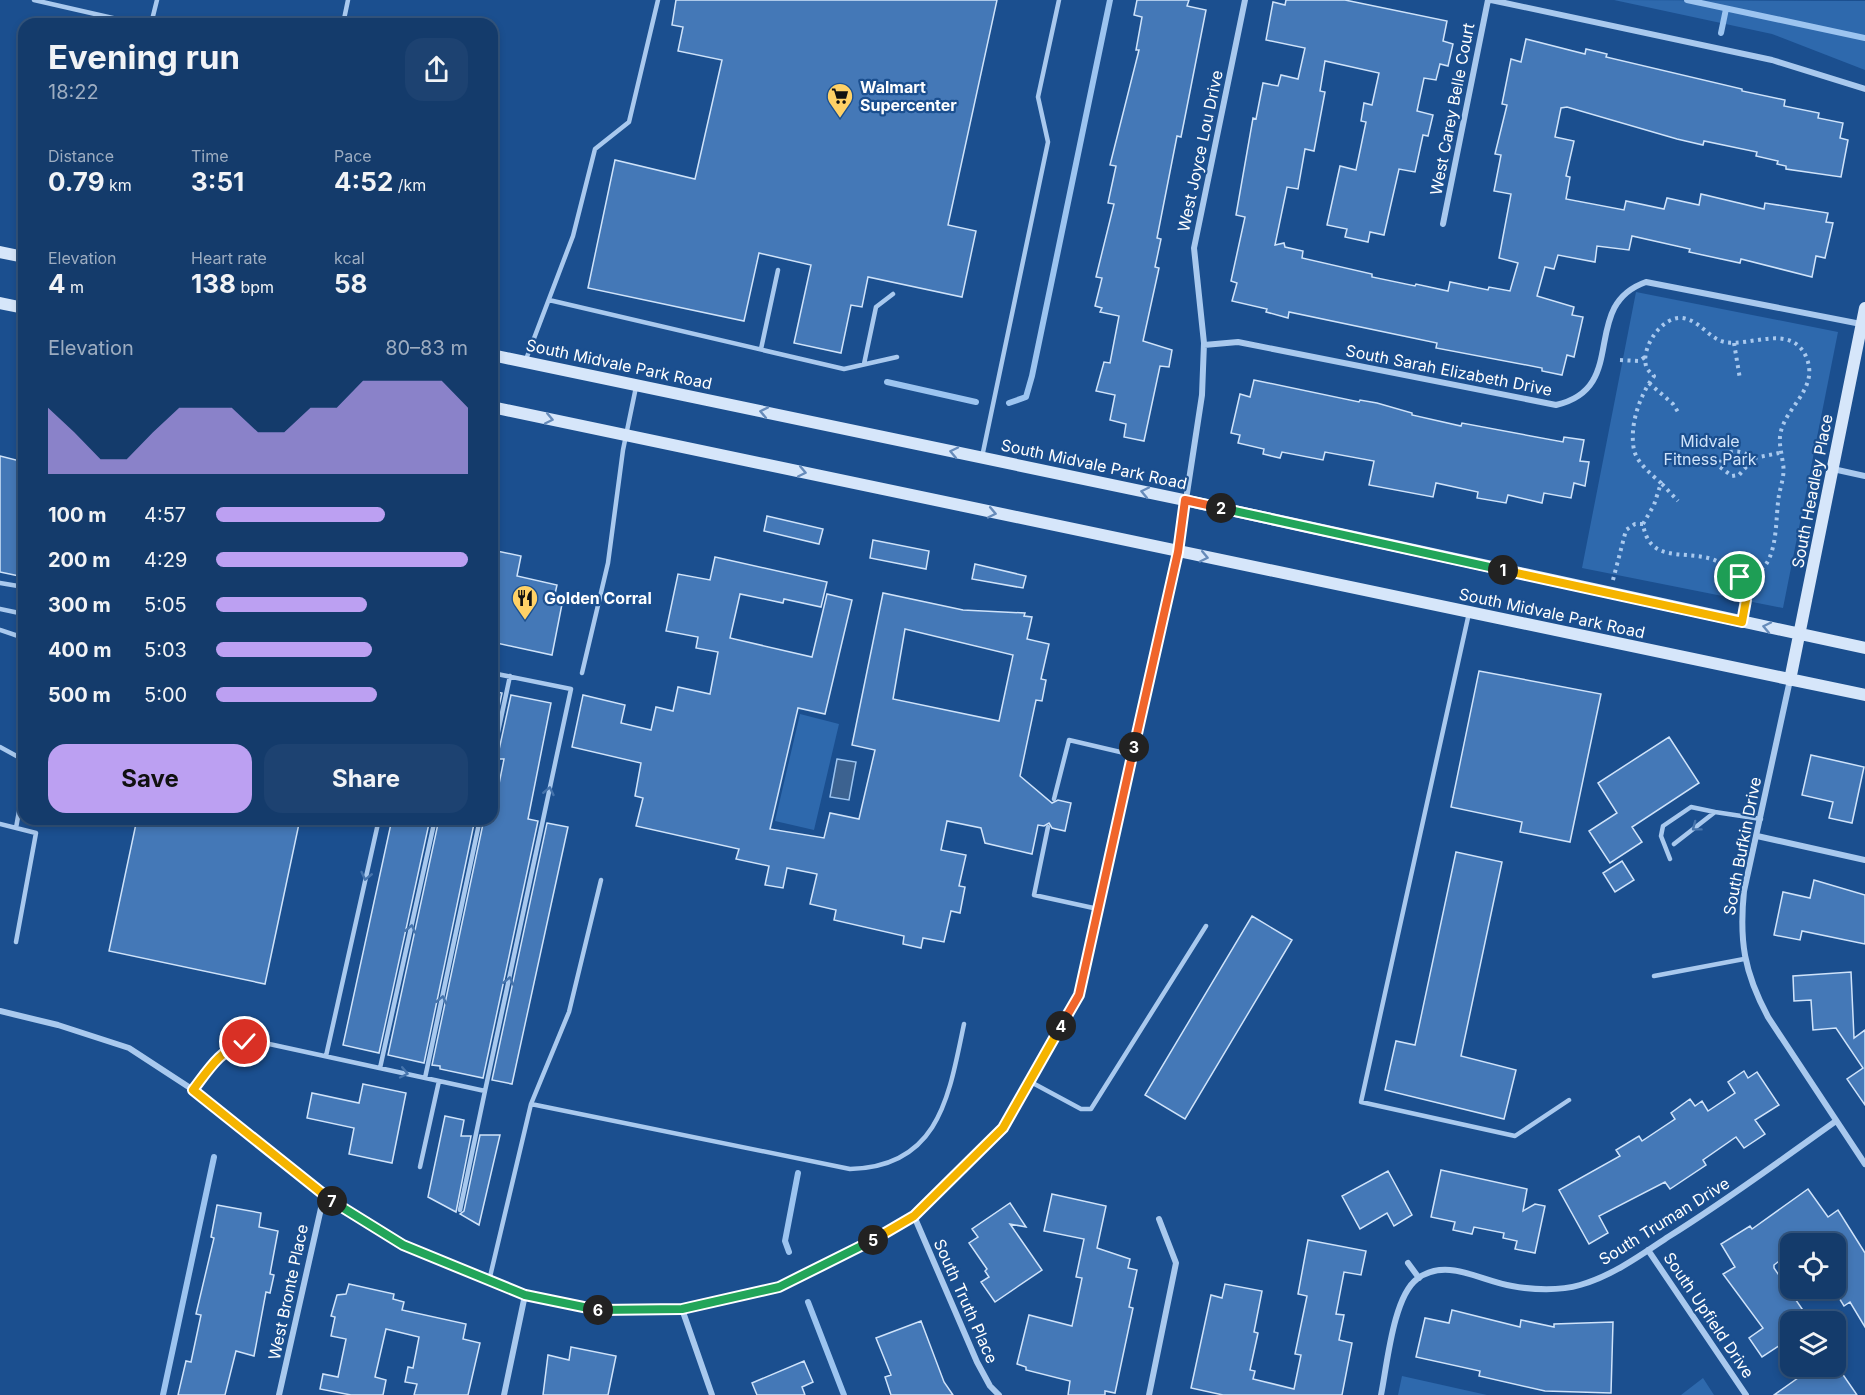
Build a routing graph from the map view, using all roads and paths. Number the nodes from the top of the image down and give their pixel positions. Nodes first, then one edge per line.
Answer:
1 (34, 0) edge
2 (157, 0) edge
3 (348, 0) edge
4 (658, 0) edge
5 (1059, 0) edge
6 (1245, 0) edge
7 (1489, 0) edge
8 (114, 18) edge
9 (152, 18) edge
10 (344, 18) edge
11 (1865, 89) edge
12 (1443, 224) dead end
13 (0, 252) edge
14 (18, 255) edge
15 (778, 270) dead end
16 (893, 294) dead end
17 (549, 300) junction
18 (0, 303) edge
19 (18, 307) edge
20 (1865, 308) edge
21 (1862, 324) junction
22 (1734, 343) junction
23 (1204, 345) junction
24 (761, 349) junction
25 (498, 356) edge
26 (1645, 356) junction
27 (897, 357) dead end
28 (1620, 360) dead end
29 (525, 362) junction
30 (864, 364) junction
31 (1740, 379) dead end
32 (1649, 383) junction
33 (636, 385) junction
34 (498, 408) edge
35 (1678, 412) dead end
36 (626, 435) junction
37 (1779, 453) junction
38 (982, 457) junction
39 (1754, 458) junction
40 (1833, 469) junction
41 (1865, 476) edge
42 (1661, 483) junction
43 (1185, 500) junction
44 (1678, 501) dead end
45 (1643, 524) junction
46 (1178, 552) junction
47 (1740, 577) junction
48 (0, 583) edge
49 (18, 586) edge
50 (1610, 593) junction
51 (0, 609) edge
52 (18, 613) edge
53 (1469, 613) junction
54 (1742, 622) junction
55 (0, 630) edge
56 (1801, 634) junction
57 (18, 636) edge
58 (1865, 648) edge
59 (582, 673) dead end
60 (498, 674) edge
61 (510, 676) junction
62 (1790, 680) junction
63 (1865, 695) edge
64 (498, 732) edge
65 (0, 747) edge
66 (1133, 755) junction
67 (18, 757) edge
68 (1054, 799) dead end
69 (1715, 812) junction
70 (18, 817) edge
71 (1761, 819) junction
72 (0, 824) edge
73 (378, 825) edge
74 (434, 825) edge
75 (479, 825) edge
76 (1048, 827) dead end
77 (16, 828) junction
78 (1757, 836) junction
79 (1674, 844) dead end
80 (1670, 860) dead end
81 (1865, 860) edge
82 (601, 880) dead end
83 (1098, 909) junction
84 (1206, 926) dead end
85 (16, 942) dead end
86 (1744, 960) junction
87 (1654, 976) dead end
88 (0, 1011) edge
89 (964, 1024) dead end
90 (326, 1056) junction
91 (380, 1068) junction
92 (425, 1078) junction
93 (439, 1081) junction
94 (1029, 1081) junction
95 (193, 1090) junction
96 (485, 1091) junction
97 (1569, 1100) dead end
98 (531, 1104) junction
99 (1836, 1121) junction
100 (1865, 1164) edge
101 (420, 1167) dead end
102 (324, 1195) junction
103 (460, 1210) dead end
104 (914, 1216) junction
105 (1159, 1219) dead end
106 (1648, 1250) junction
107 (1408, 1263) dead end
108 (1419, 1278) junction
109 (489, 1281) junction
110 (525, 1295) junction
111 (682, 1309) junction
112 (279, 1395) edge
113 (504, 1395) edge
114 (712, 1395) edge
115 (999, 1395) edge
116 (1149, 1395) edge
117 (1381, 1395) edge
118 (1746, 1395) edge

1 - 8 lane
2 - 9 lane
3 - 10 lane
4 - 17 lane
5 - 38 lane
6 - 23 street, West Joyce Lou Drive
7 - 11 street
7 - 12 street, West Carey Belle Court
13 - 14 main road
15 - 24 lane
16 - 30 lane
17 - 24 lane
17 - 29 lane
18 - 19 main road
20 - 21 main road, South Headley Place
21 - 23 street, South Sarah Elizabeth Drive
21 - 40 main road, South Headley Place
22 - 26 path
22 - 31 path
22 - 37 path
23 - 43 street, West Joyce Lou Drive
24 - 30 lane
25 - 29 main road, South Midvale Park Road
26 - 28 path
26 - 32 path
27 - 30 lane
29 - 33 main road, South Midvale Park Road
32 - 35 path
32 - 42 path
33 - 36 lane
38 -> 33 main road, South Midvale Park Road
34 -> 36 main road, South Midvale Park Road
36 -> 46 main road, South Midvale Park Road
36 - 59 lane
37 - 39 path
37 - 47 path
43 -> 38 main road, South Midvale Park Road
39 - 39 path
40 - 41 street
40 - 56 main road, South Headley Place
42 - 44 path
42 - 45 path
43 - 46 street, West Joyce Lou Drive
43 - 50 main road, South Midvale Park Road
45 - 47 path
45 - 50 path
46 -> 53 main road, South Midvale Park Road
46 - 66 street, West Joyce Lou Drive
47 - 54 path
48 - 49 lane
50 - 54 main road, South Midvale Park Road
51 - 52 lane
53 - 62 main road, South Midvale Park Road
53 - 97 lane
56 -> 54 main road, South Midvale Park Road
55 - 57 lane
56 - 58 main road, South Midvale Park Road
56 - 62 main road, South Headley Place
60 - 61 lane
61 - 64 lane
96 -> 61 lane
62 - 63 main road, South Midvale Park Road
62 - 71 street, South Bufkin Drive
65 - 67 lane
66 - 68 lane
66 - 83 street, West Joyce Lou Drive
69 - 71 lane
69 -> 79 lane
69 - 80 lane
70 - 77 lane
71 - 78 street, South Bufkin Drive
72 - 77 lane
73 -> 90 lane
91 -> 74 lane
92 -> 75 lane
76 - 83 lane
77 - 85 lane
78 - 81 street
78 - 86 street, South Bufkin Drive
82 - 98 lane
83 - 94 street, West Joyce Lou Drive
84 - 94 lane
86 - 87 lane
86 - 99 street, South Bufkin Drive
88 - 95 street, West Joyce Lou Drive
89 - 98 lane
90 - 91 lane
90 - 95 lane
91 -> 92 lane
92 - 93 lane
93 - 96 lane
93 - 101 lane
94 - 104 street, West Joyce Lou Drive
95 - 102 street, West Joyce Lou Drive
96 - 103 lane
98 - 109 lane
99 - 100 street, South Bufkin Drive
99 - 106 street, South Truman Drive
102 - 109 street, West Joyce Lou Drive
102 - 112 street, West Bronte Place
104 - 111 street, West Joyce Lou Drive
104 - 115 street, South Truth Place
105 - 116 street
106 - 108 street, South Truman Drive
106 - 118 street, South Upfield Drive
107 - 108 street
108 - 117 street
109 - 110 street, West Joyce Lou Drive
110 - 111 street, West Joyce Lou Drive
110 - 113 street
111 - 114 street

